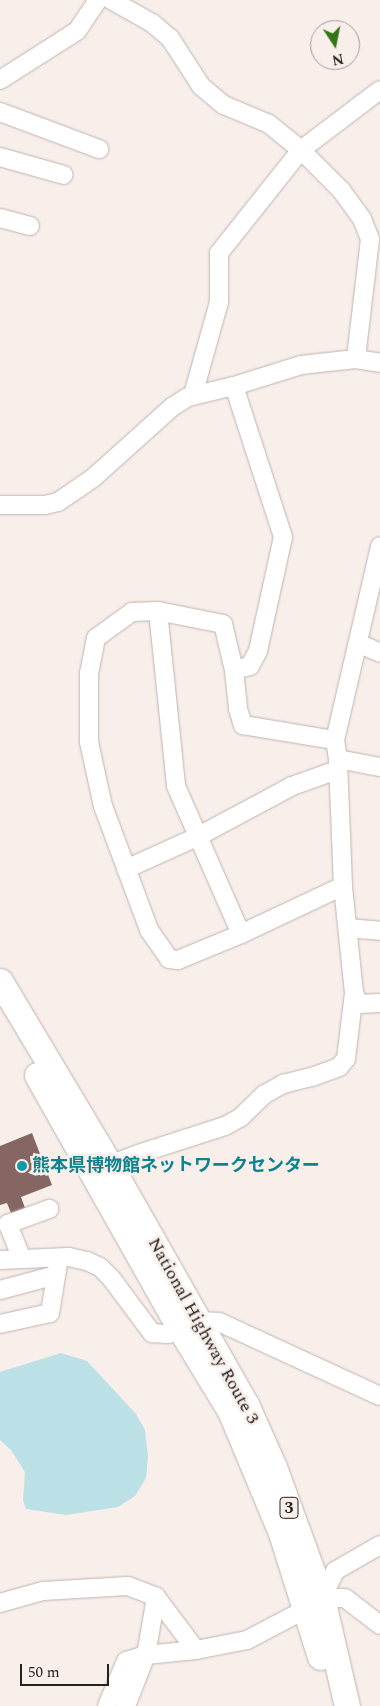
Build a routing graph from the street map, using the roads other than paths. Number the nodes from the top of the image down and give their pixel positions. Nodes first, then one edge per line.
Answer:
1 (98, 0) edge
2 (111, 0) edge
3 (0, 80) edge
4 (380, 90) edge
5 (0, 112) edge
6 (99, 149) dead end
7 (301, 150) junction
8 (0, 156) edge
9 (64, 175) dead end
10 (0, 218) edge
11 (30, 226) dead end
12 (356, 359) junction
13 (380, 363) edge
14 (234, 386) junction
15 (194, 395) junction
16 (0, 505) edge
17 (380, 546) edge
18 (158, 611) junction
19 (358, 643) junction
20 (380, 653) edge
21 (234, 670) junction
22 (335, 740) junction
23 (338, 765) junction
24 (380, 767) edge
25 (197, 837) junction
26 (126, 869) junction
27 (343, 886) junction
28 (348, 928) junction
29 (380, 931) edge
30 (241, 934) junction
31 (0, 981) edge
32 (354, 993) junction
33 (380, 1003) edge
34 (0, 1004) edge
35 (110, 1165) junction
36 (49, 1209) dead end
37 (22, 1259) junction
38 (0, 1260) edge
39 (57, 1266) junction
40 (0, 1290) edge
41 (0, 1324) edge
42 (190, 1325) junction
43 (380, 1396) edge
44 (380, 1546) edge
45 (156, 1596) junction
46 (0, 1603) edge
47 (314, 1604) junction
48 (380, 1625) edge
49 (196, 1650) junction
50 (146, 1655) junction
51 (107, 1706) edge
52 (126, 1706) edge
53 (330, 1706) edge
54 (347, 1706) edge

1 - 3 street
2 - 7 street
4 - 7 street
5 - 6 street
7 - 12 street
7 - 15 street
8 - 9 street
10 - 11 street
12 - 13 street
12 - 14 street
14 - 15 street
14 - 21 street
15 - 16 street
17 - 19 street
18 - 21 street
18 - 25 street
18 - 26 street
19 - 20 street
19 - 22 street
21 - 22 street
22 - 23 street
23 - 24 street
23 - 25 street
23 - 27 street
25 - 26 street
25 - 30 street
26 - 30 street
27 - 28 street
27 - 30 street
28 - 29 street
28 - 32 street
31 - 35 highway, National Highway Route 3 / 3
32 - 33 street
32 - 35 street
34 - 42 highway, National Highway Route 3 / 3
35 - 42 highway, National Highway Route 3 / 3
36 - 37 street
37 - 38 street
37 - 39 street
39 - 40 street
39 - 41 street
39 - 42 street
42 - 43 street
42 - 47 highway, National Highway Route 3 / 3
44 - 47 street
45 - 46 street
45 - 49 street
45 - 50 street
47 - 48 street
47 - 49 street
47 - 53 highway, National Highway Route 3 / 3
47 - 54 highway, National Highway Route 3 / 3
49 - 50 street
50 - 51 street
50 - 52 street

